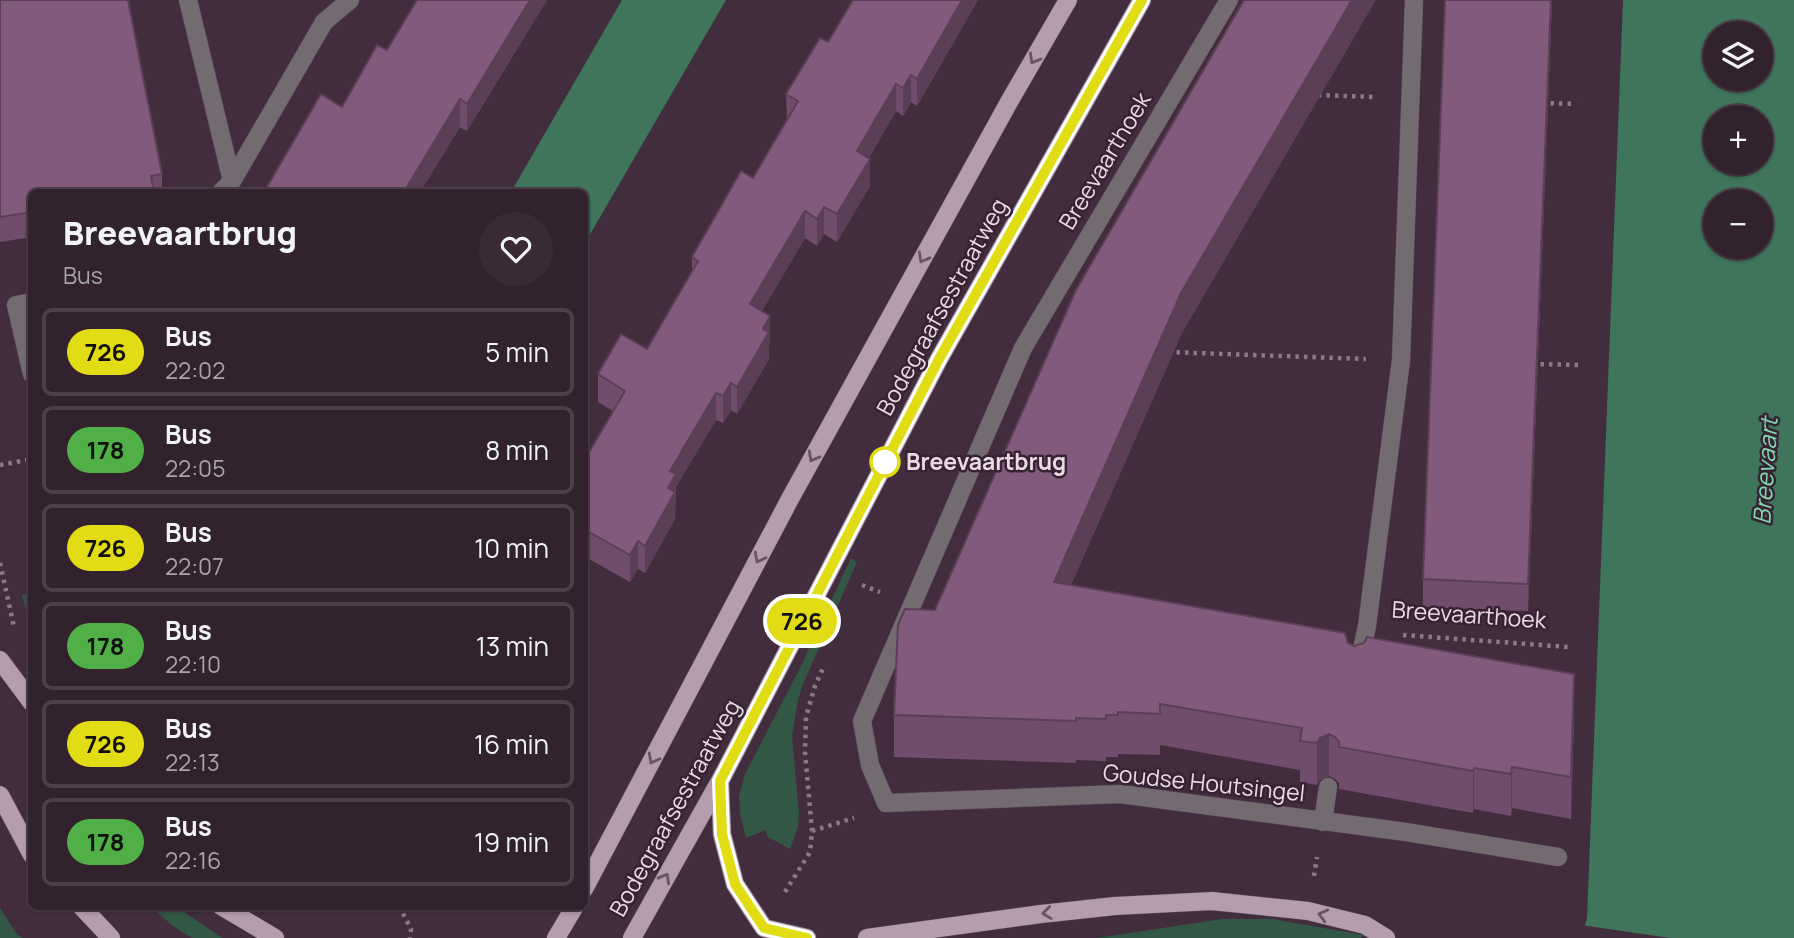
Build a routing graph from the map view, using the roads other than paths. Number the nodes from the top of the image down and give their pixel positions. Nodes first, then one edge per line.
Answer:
1 (188, 0) edge
2 (350, 0) edge
3 (1068, 0) edge
4 (1142, 0) edge
5 (1229, 0) edge
6 (1414, 0) edge
7 (227, 187) edge
8 (28, 303) edge
9 (28, 357) edge
10 (911, 605) joint
11 (0, 660) edge
12 (1356, 677) edge
13 (28, 698) edge
14 (720, 781) junction
15 (1328, 787) dead end
16 (0, 795) edge
17 (1323, 822) junction
18 (28, 848) edge
19 (1558, 857) dead end
20 (588, 881) edge
21 (85, 910) edge
22 (228, 910) edge
23 (573, 910) edge
24 (111, 938) edge
25 (275, 938) edge
26 (556, 938) edge
27 (632, 938) edge
28 (807, 938) edge
29 (867, 938) edge
30 (1386, 938) edge

1 - 7 street
2 - 7 street
3 -> 20 main road, Bodegraafsestraatweg
4 - 14 main road, Bodegraafsestraatweg
5 - 10 street, Breevaarthoek
6 - 12 street, Breevaarthoek
8 - 9 street
10 - 17 street, Goudse Houtsingel
11 - 13 main road
27 -> 14 main road, Bodegraafsestraatweg
14 - 28 main road
15 - 17 street
16 - 18 main road
17 - 19 street, Goudse Houtsingel
21 - 24 main road
22 - 25 main road
23 - 26 main road, Bodegraafsestraatweg
30 -> 29 main road

